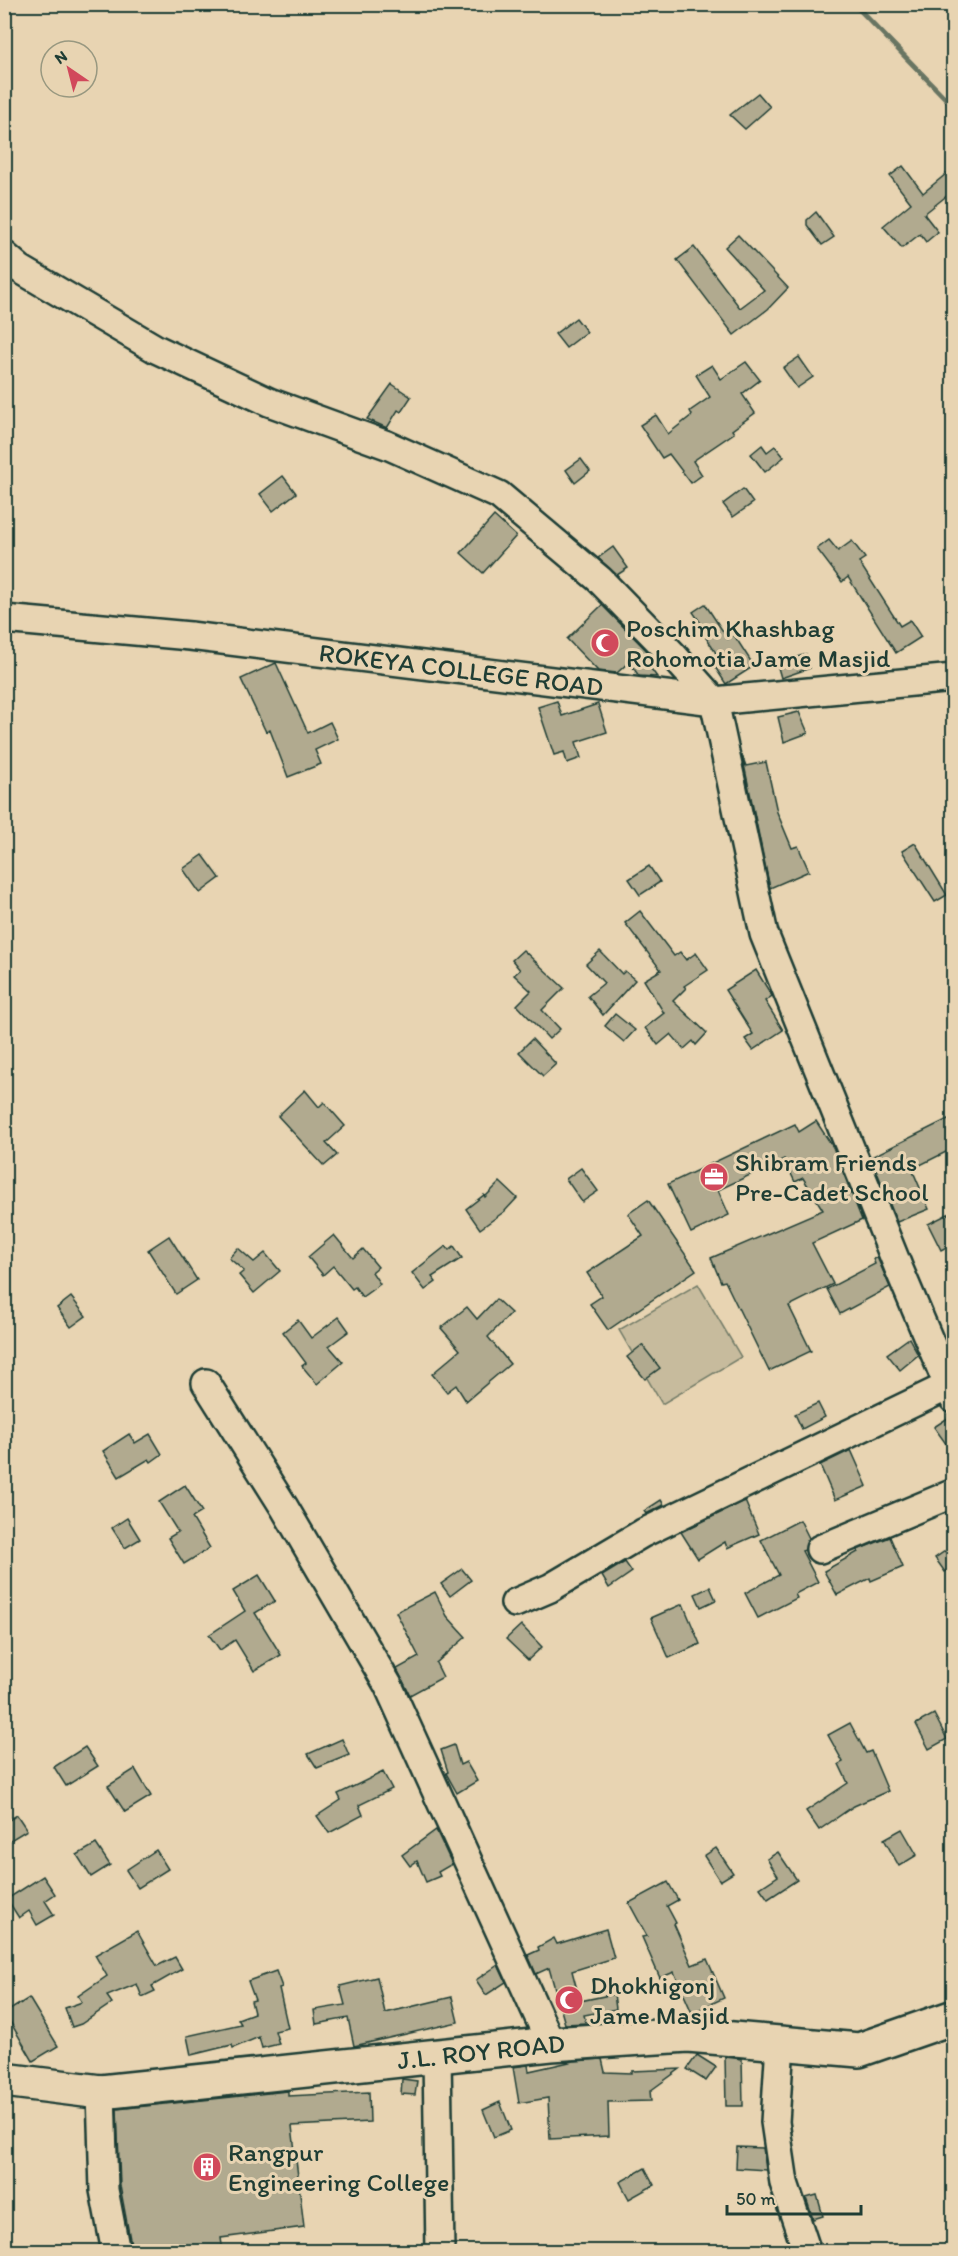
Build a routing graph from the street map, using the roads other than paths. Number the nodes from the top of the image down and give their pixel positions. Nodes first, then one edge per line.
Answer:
1 (4, 255) edge
2 (4, 619) edge
3 (954, 678) edge
4 (714, 700) junction
5 (206, 1383) dead end
6 (951, 1392) edge
7 (954, 1493) edge
8 (820, 1549) dead end
9 (515, 1603) dead end
10 (954, 2017) edge
11 (780, 2043) junction
12 (551, 2044) junction
13 (437, 2056) junction
14 (4, 2080) edge
15 (101, 2091) junction
16 (116, 2252) edge
17 (440, 2252) edge
18 (807, 2252) edge

1 - 4 street
2 - 4 street, ROKEYA COLLEGE ROAD
3 - 4 street, ROKEYA COLLEGE ROAD
4 - 6 street
5 - 12 street
6 - 9 street
7 - 8 street
10 - 11 main road, J.L. ROY ROAD
11 - 12 main road, J.L. ROY ROAD
11 - 18 street
12 - 13 main road, J.L. ROY ROAD
13 - 15 main road, J.L. ROY ROAD
13 - 17 street
14 - 15 main road, J.L. ROY ROAD
15 - 16 street

